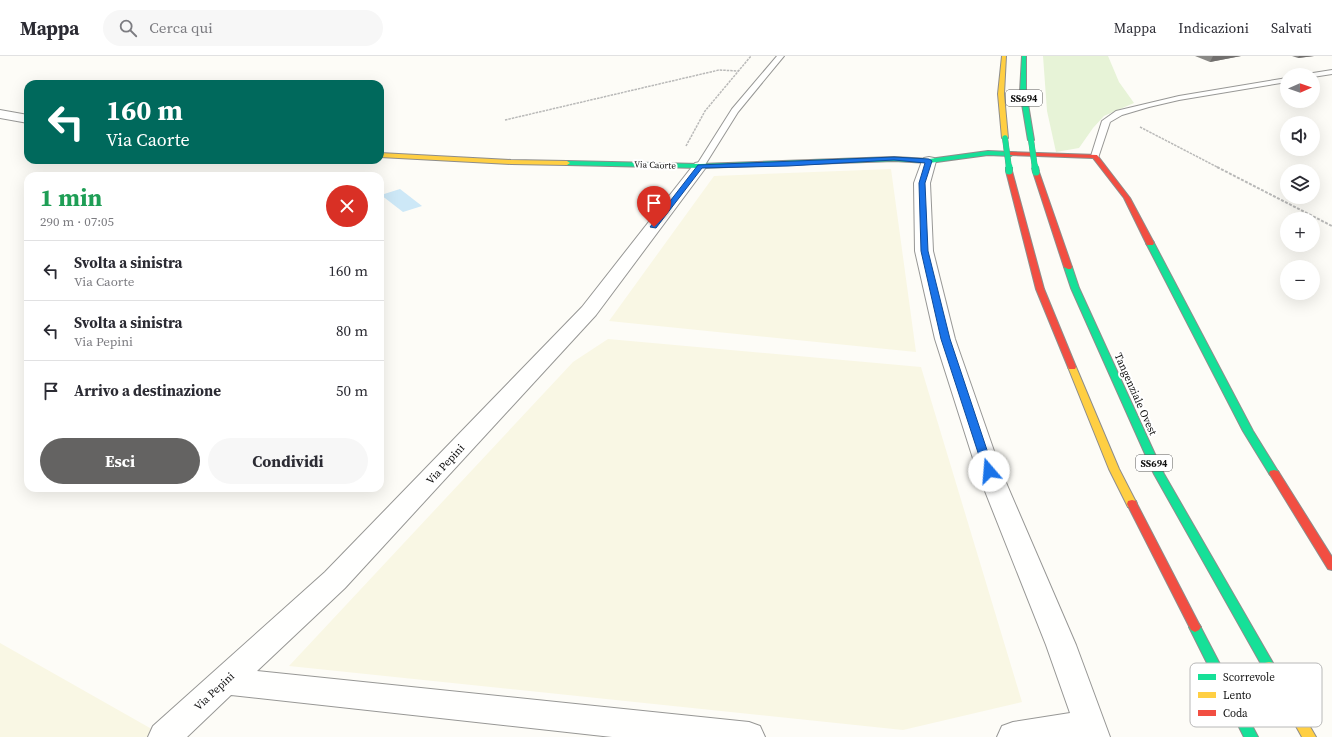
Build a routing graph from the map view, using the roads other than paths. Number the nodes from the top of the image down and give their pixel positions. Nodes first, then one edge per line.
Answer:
1 (781, 56) edge
2 (1004, 56) edge
3 (1024, 56) edge
4 (1332, 72) edge
5 (1320, 74) edge
6 (1280, 81) edge
7 (0, 114) edge
8 (24, 118) edge
9 (384, 155) edge
10 (1095, 156) junction
11 (929, 161) junction
12 (691, 166) junction
13 (1332, 566) edge
14 (1213, 663) edge
15 (1267, 663) edge
16 (224, 681) junction
17 (1246, 727) edge
18 (1092, 731) edge
19 (164, 737) edge
20 (749, 737) edge
21 (1013, 737) edge
22 (1251, 737) edge

1 - 12 lane
2 - 14 main road, SS694, bridge
3 - 15 main road, Tangenziale Ovest / SS694, bridge
4 - 5 lane
6 - 10 lane
7 - 8 street
9 - 12 main road, Via Caorte
10 - 11 main road, Via Caorte
10 - 13 main road
11 - 12 main road, Via Caorte
11 - 18 street
12 - 16 street, Via Pepini
16 - 19 street, Via Pepini
16 - 20 street
17 - 22 main road, SS694, bridge
18 - 21 street

